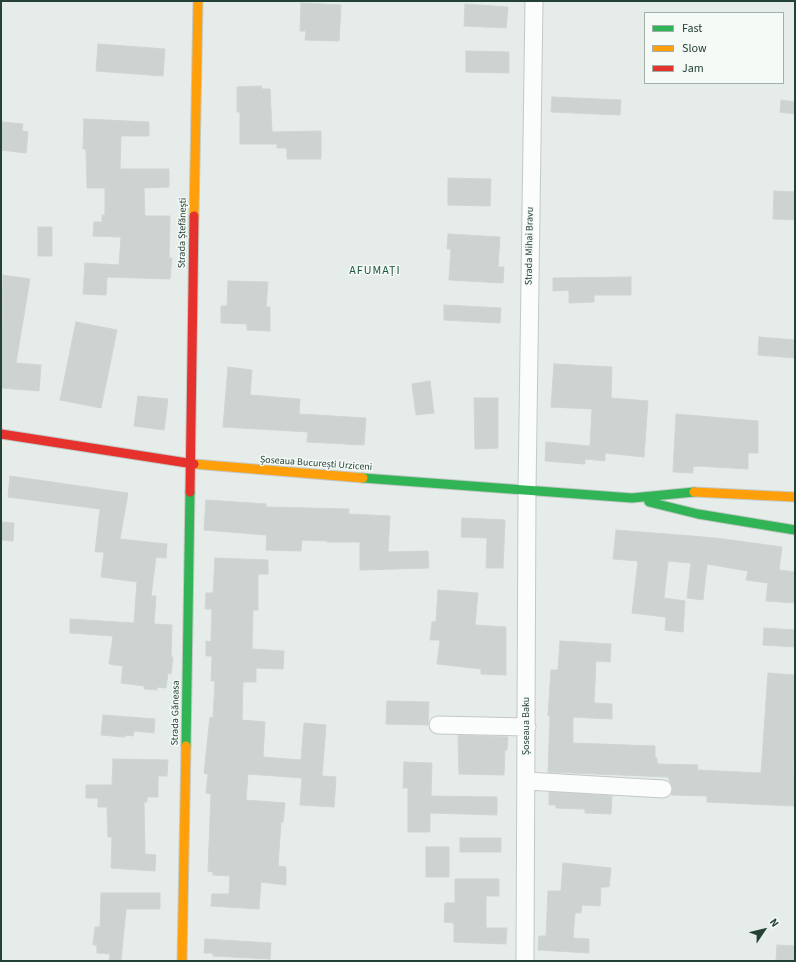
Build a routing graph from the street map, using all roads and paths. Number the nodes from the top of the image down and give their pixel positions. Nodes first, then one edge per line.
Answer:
1 (198, 1) edge
2 (534, 1) edge
3 (1, 434) edge
4 (191, 465) junction
5 (527, 491) junction
6 (795, 497) edge
7 (632, 498) junction
8 (795, 530) edge
9 (438, 725) dead end
10 (527, 727) junction
11 (527, 781) junction
12 (663, 789) dead end
13 (182, 961) edge
14 (525, 961) edge

1 - 4 main road, Strada Ștefănești
2 - 5 street, Strada Mihai Bravu
3 - 4 main road, Șoseaua București Urziceni
4 - 5 main road, Șoseaua București Urziceni
4 - 13 main road, Strada Găneasa
5 - 7 main road, Șoseaua București Urziceni
5 - 10 street, Șoseaua Baku
6 - 7 main road, Șoseaua București Urziceni
7 - 8 main road, Șoseaua București Urziceni
9 - 10 street
10 - 11 street, Șoseaua Baku
11 - 12 street
11 - 14 street, Șoseaua Baku

